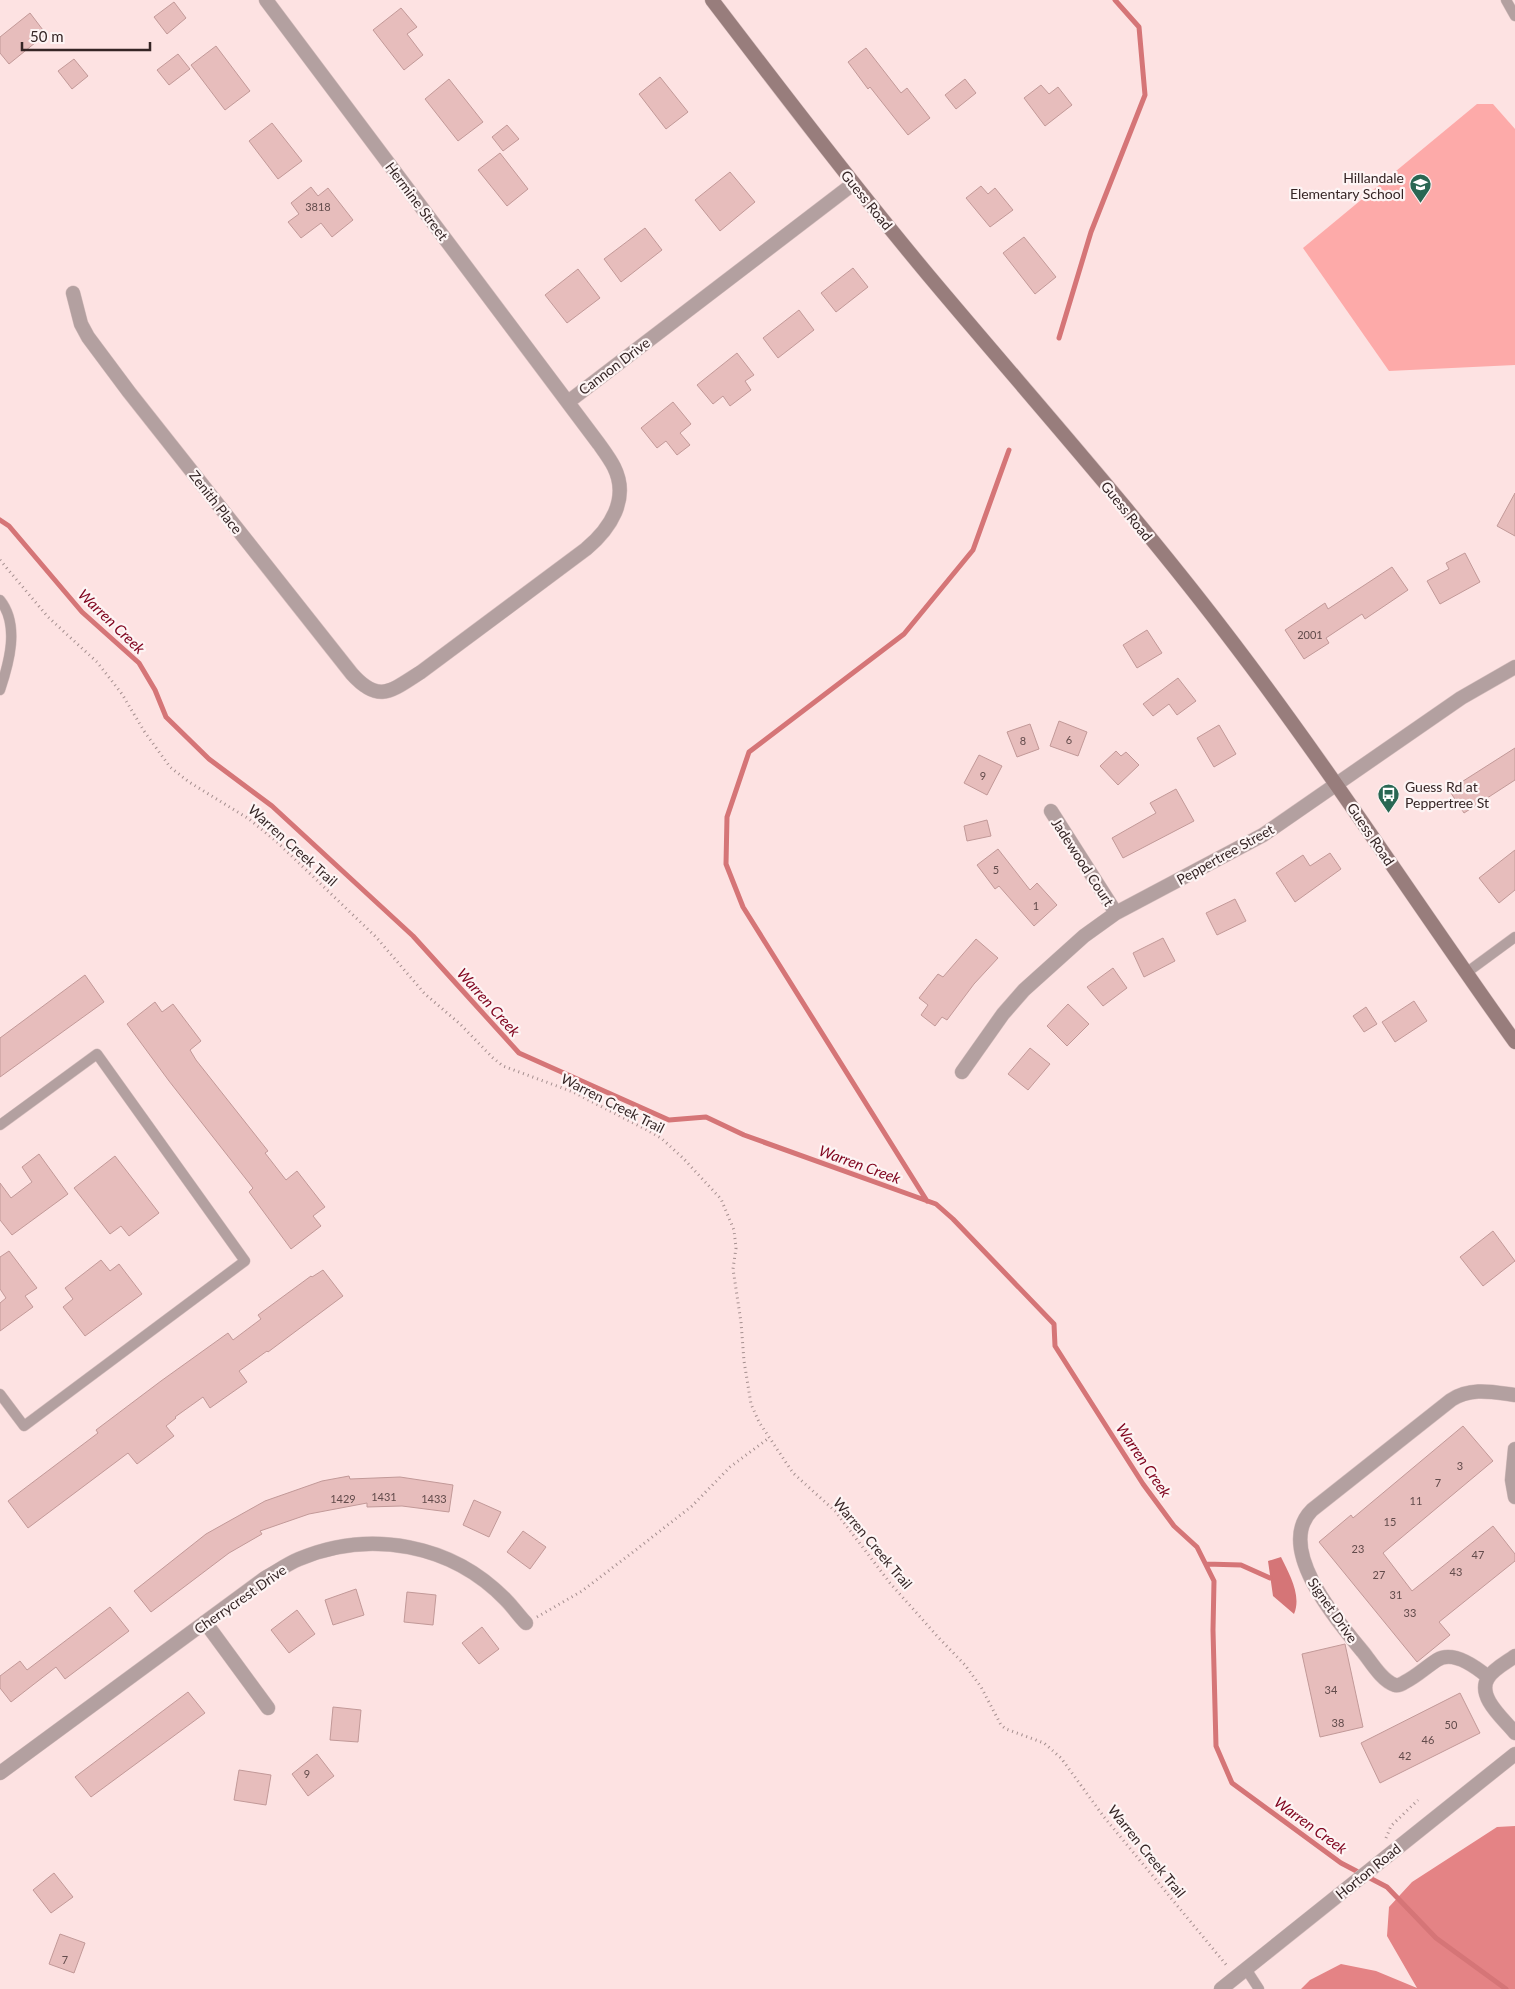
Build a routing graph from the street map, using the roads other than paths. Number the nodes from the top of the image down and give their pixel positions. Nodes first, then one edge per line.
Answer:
1 (266, 0) edge
2 (712, 0) edge
3 (1506, 0) edge
4 (1515, 16) edge
5 (853, 184) junction
6 (73, 293) dead end
7 (568, 402) junction
8 (0, 600) edge
9 (1515, 666) edge
10 (0, 690) edge
11 (383, 691) joint
12 (1336, 784) junction
13 (1051, 811) dead end
14 (1116, 913) junction
15 (1515, 936) edge
16 (1466, 973) junction
17 (1515, 1042) edge
18 (962, 1072) dead end
19 (0, 1125) edge
20 (0, 1394) edge
21 (1515, 1395) edge
22 (1515, 1449) edge
23 (1515, 1497) edge
24 (205, 1622) junction
25 (526, 1623) road end
26 (1515, 1656) edge
27 (1488, 1678) junction
28 (268, 1708) dead end
29 (1515, 1733) edge
30 (1515, 1754) edge
31 (0, 1773) edge
32 (1246, 1969) junction
33 (1221, 1989) edge
34 (1259, 1989) edge

1 - 7 street, Hermine Street
2 - 5 main road, Guess Road
3 - 4 lane
5 - 7 street, Cannon Drive
5 - 12 main road, Guess Road
6 - 11 street, Zenith Place
7 - 11 street, Cannon Drive
8 - 10 lane
9 - 12 street, Peppertree Street
12 - 14 street, Peppertree Street
12 - 16 main road, Guess Road
13 - 14 street, Jadewood Court
14 - 18 street, Peppertree Street
15 - 16 lane
16 - 17 main road, Guess Road
19 - 20 lane
21 - 27 street, Signet Drive
22 - 23 street
24 - 25 street, Cherrycrest Drive
24 - 28 street
24 - 31 street, Cherrycrest Drive
26 - 27 street
27 - 29 street
30 - 32 street, Horton Road
32 - 33 street, Horton Road
32 - 34 lane

